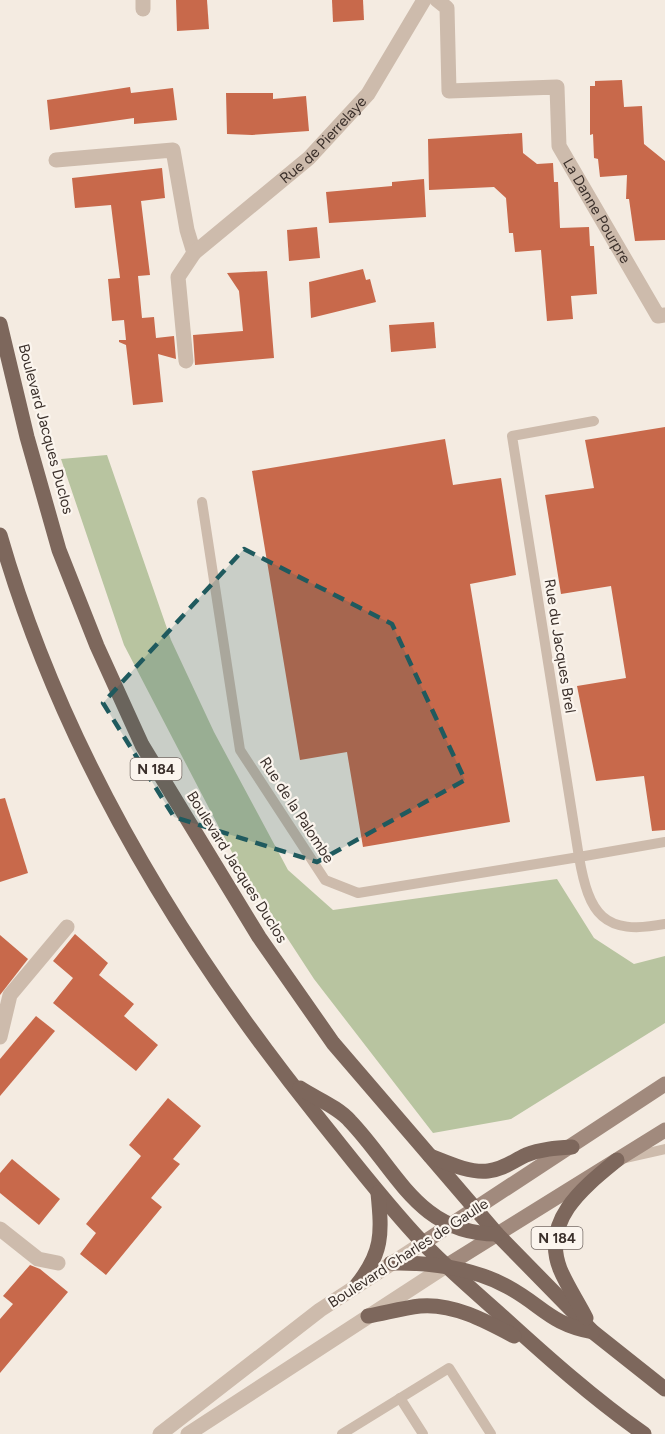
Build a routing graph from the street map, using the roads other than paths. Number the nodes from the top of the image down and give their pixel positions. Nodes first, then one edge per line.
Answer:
1 (424, 0) edge
2 (437, 0) edge
3 (56, 160) dead end
4 (194, 253) junction
5 (661, 315) edge
6 (0, 324) edge
7 (186, 361) dead end
8 (594, 421) dead end
9 (202, 502) dead end
10 (0, 535) edge
11 (665, 842) edge
12 (579, 857) junction
13 (665, 924) edge
14 (67, 927) dead end
15 (0, 1037) edge
16 (289, 1082) junction
17 (665, 1084) edge
18 (665, 1130) edge
19 (572, 1147) junction
20 (665, 1149) edge
21 (427, 1155) junction
22 (617, 1160) junction
23 (378, 1193) junction
24 (475, 1209) junction
25 (448, 1226) junction
26 (0, 1229) edge
27 (497, 1234) junction
28 (423, 1243) junction
29 (58, 1263) dead end
30 (391, 1263) junction
31 (446, 1266) junction
32 (356, 1286) junction
33 (368, 1316) junction
34 (593, 1332) junction
35 (536, 1347) junction
36 (665, 1389) edge
37 (400, 1398) junction
38 (160, 1434) edge
39 (188, 1434) edge
40 (343, 1434) edge
41 (423, 1434) edge
42 (491, 1434) edge
43 (644, 1434) edge

1 - 4 street, Rue de Pierrelaye
2 - 5 street, La Danne Pourpre
3 - 4 street
4 - 7 street, Rue de Pierrelaye
6 - 21 main road, Boulevard Jacques Duclos / N 184
8 - 12 lane, Rue du Jacques Brel
9 - 12 lane, Rue de la Palombe
10 - 16 main road, N 184
11 - 12 lane
12 - 13 lane
14 - 15 street
16 - 23 main road, N 184
16 - 25 main road
17 - 19 main road, Boulevard Charles de Gaulle
18 - 22 main road, Boulevard Charles de Gaulle
19 - 21 main road
19 - 24 main road, Boulevard Charles de Gaulle
20 - 22 lane
21 - 24 main road, Boulevard Jacques Duclos / N 184
22 - 27 main road, Boulevard Charles de Gaulle
22 - 34 main road, N 184
23 - 28 main road, N 184
23 - 32 main road
24 - 25 main road, Boulevard Charles de Gaulle
24 - 27 main road, N 184
25 - 27 main road
25 - 28 main road, Boulevard Charles de Gaulle
26 - 29 street
27 - 31 main road, Boulevard Charles de Gaulle
27 - 34 main road, N 184
28 - 30 street, Boulevard Charles de Gaulle
28 - 31 main road, N 184
30 - 31 main road
30 - 32 street, Boulevard Charles de Gaulle
31 - 33 street, Boulevard Charles de Gaulle
31 - 34 main road, N 184
31 - 35 main road, N 184
32 - 38 street, Boulevard Charles de Gaulle
33 - 35 main road
33 - 39 street, Boulevard Charles de Gaulle
34 - 36 main road, N 184
35 - 43 main road, N 184
37 - 40 lane
37 - 41 lane
37 - 42 lane

